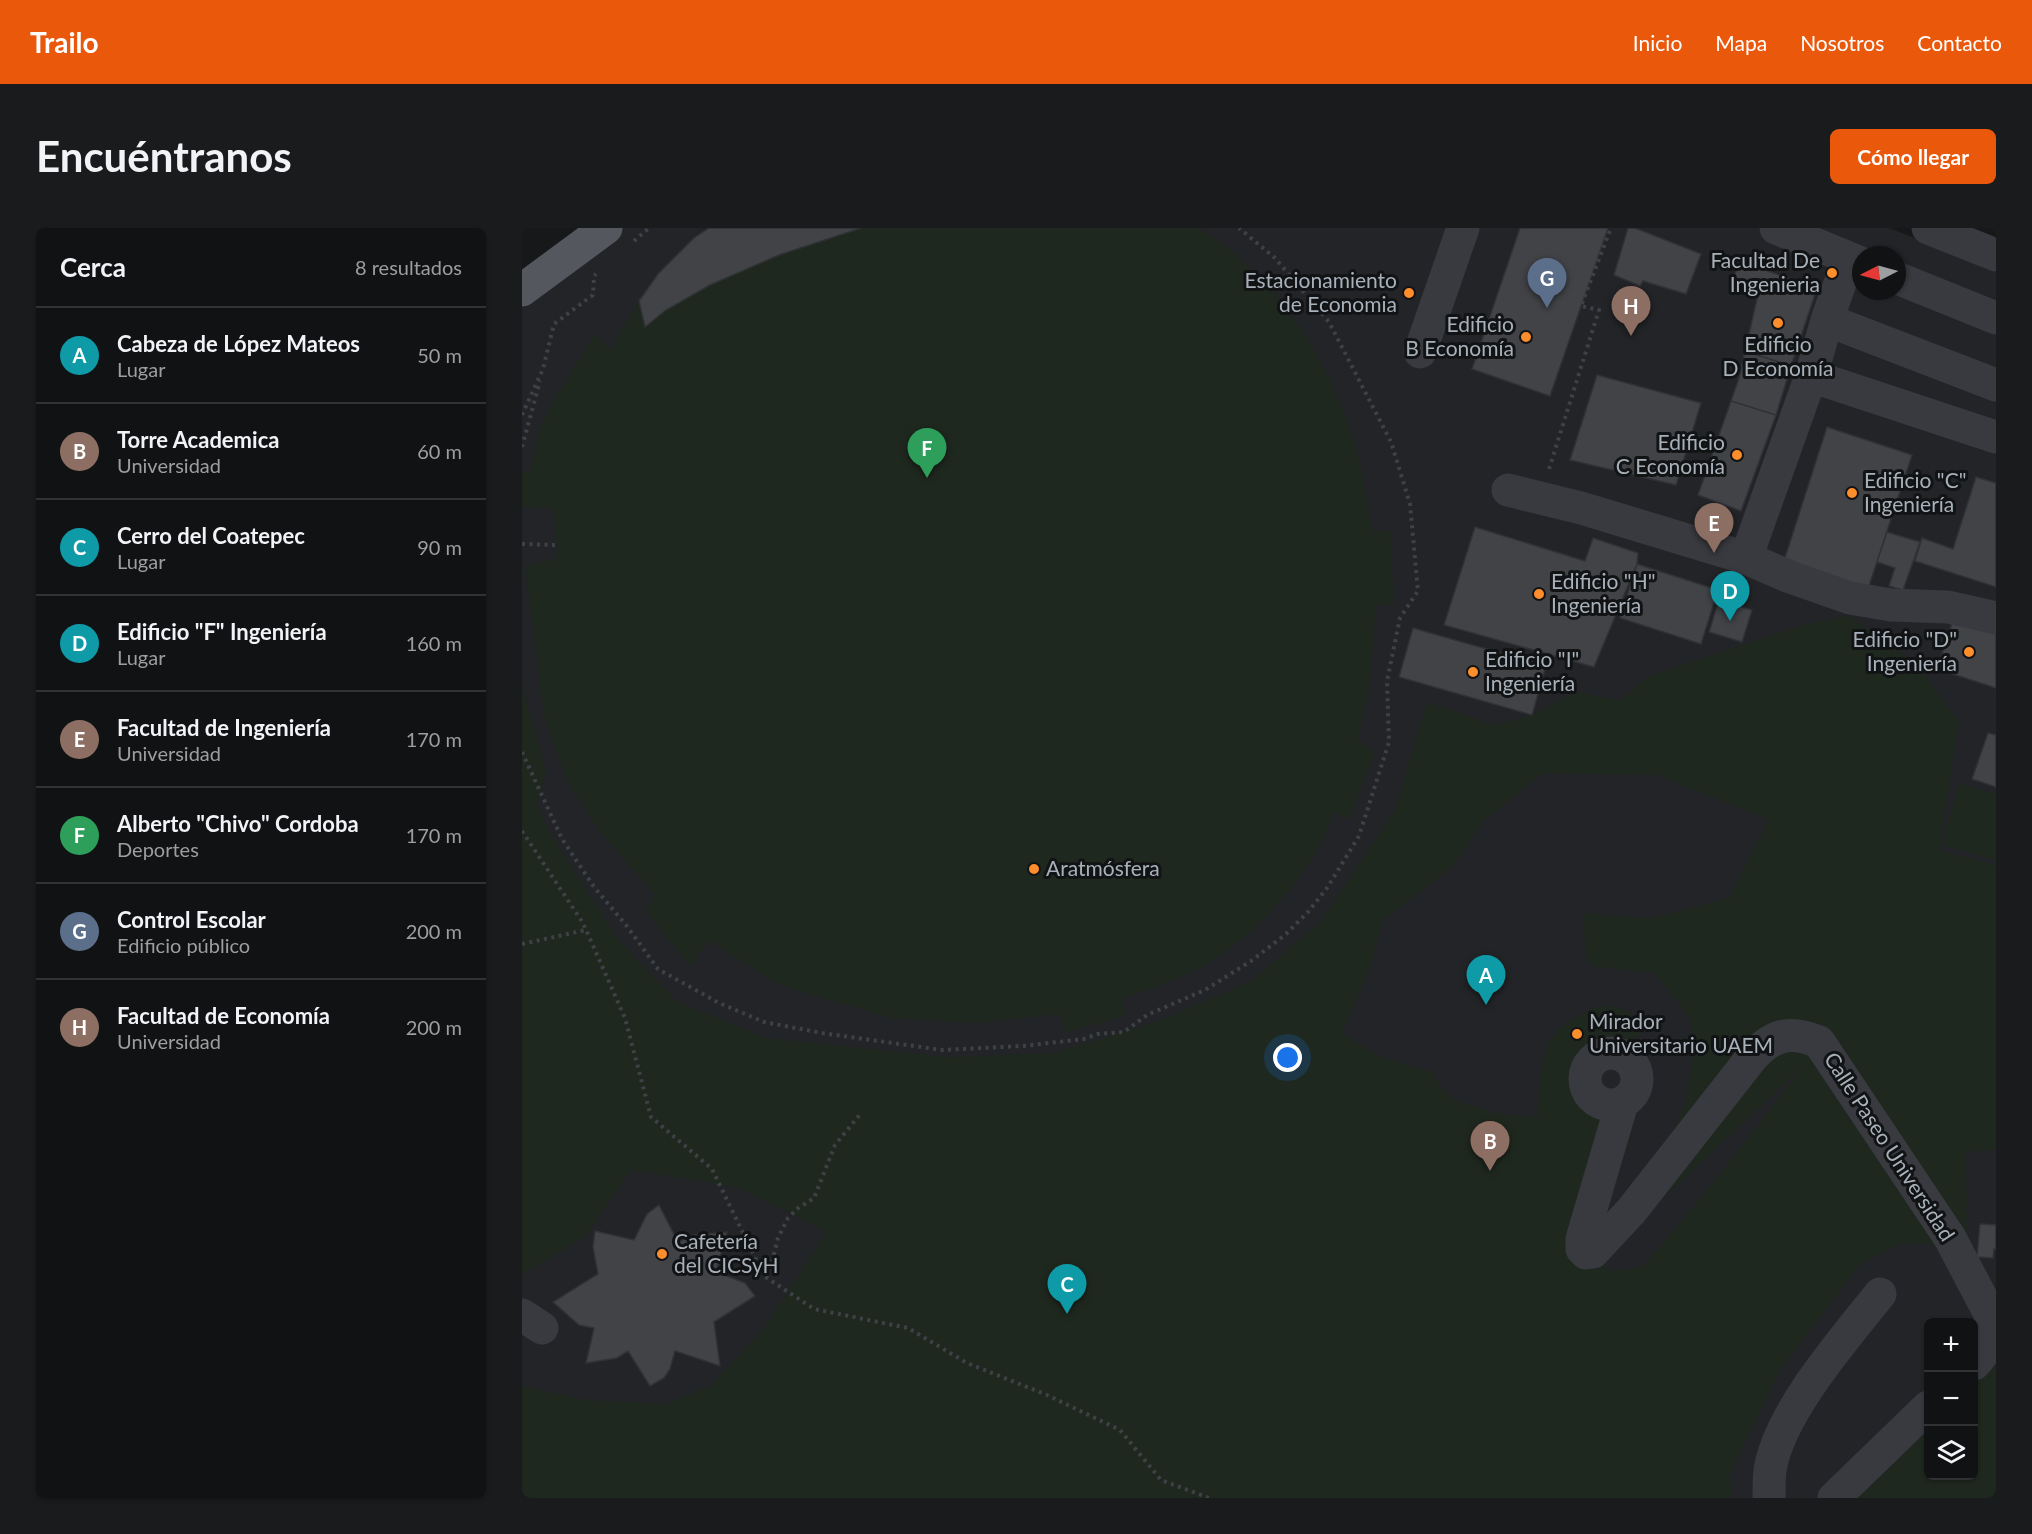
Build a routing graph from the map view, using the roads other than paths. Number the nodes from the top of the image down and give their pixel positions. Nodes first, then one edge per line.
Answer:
1 (1462, 228) edge
2 (1776, 228) edge
3 (1928, 228) edge
4 (619, 235) edge
5 (1996, 255) edge
6 (1852, 259) edge
7 (1852, 266) edge
8 (1906, 282) edge
9 (522, 290) edge
10 (1996, 318) edge
11 (1827, 320) junction
12 (1420, 352) dead end
13 (1811, 376) junction
14 (1996, 386) edge
15 (1996, 437) edge
16 (1508, 490) dead end
17 (1746, 558) junction
18 (1996, 618) edge
19 (1622, 1103) dead end
20 (1880, 1294) dead end
21 (1978, 1359) edge
22 (1924, 1412) edge
23 (1769, 1498) edge
24 (1834, 1498) edge

1 - 12 street
2 - 6 street
3 - 5 street
4 - 9 main road
7 - 11 street
8 - 10 street
11 - 13 street
11 - 14 street
13 - 15 street
13 - 17 street
16 - 17 street
17 - 18 street
19 - 21 street, Calle Paseo Universidad
20 - 23 street
22 - 24 street

